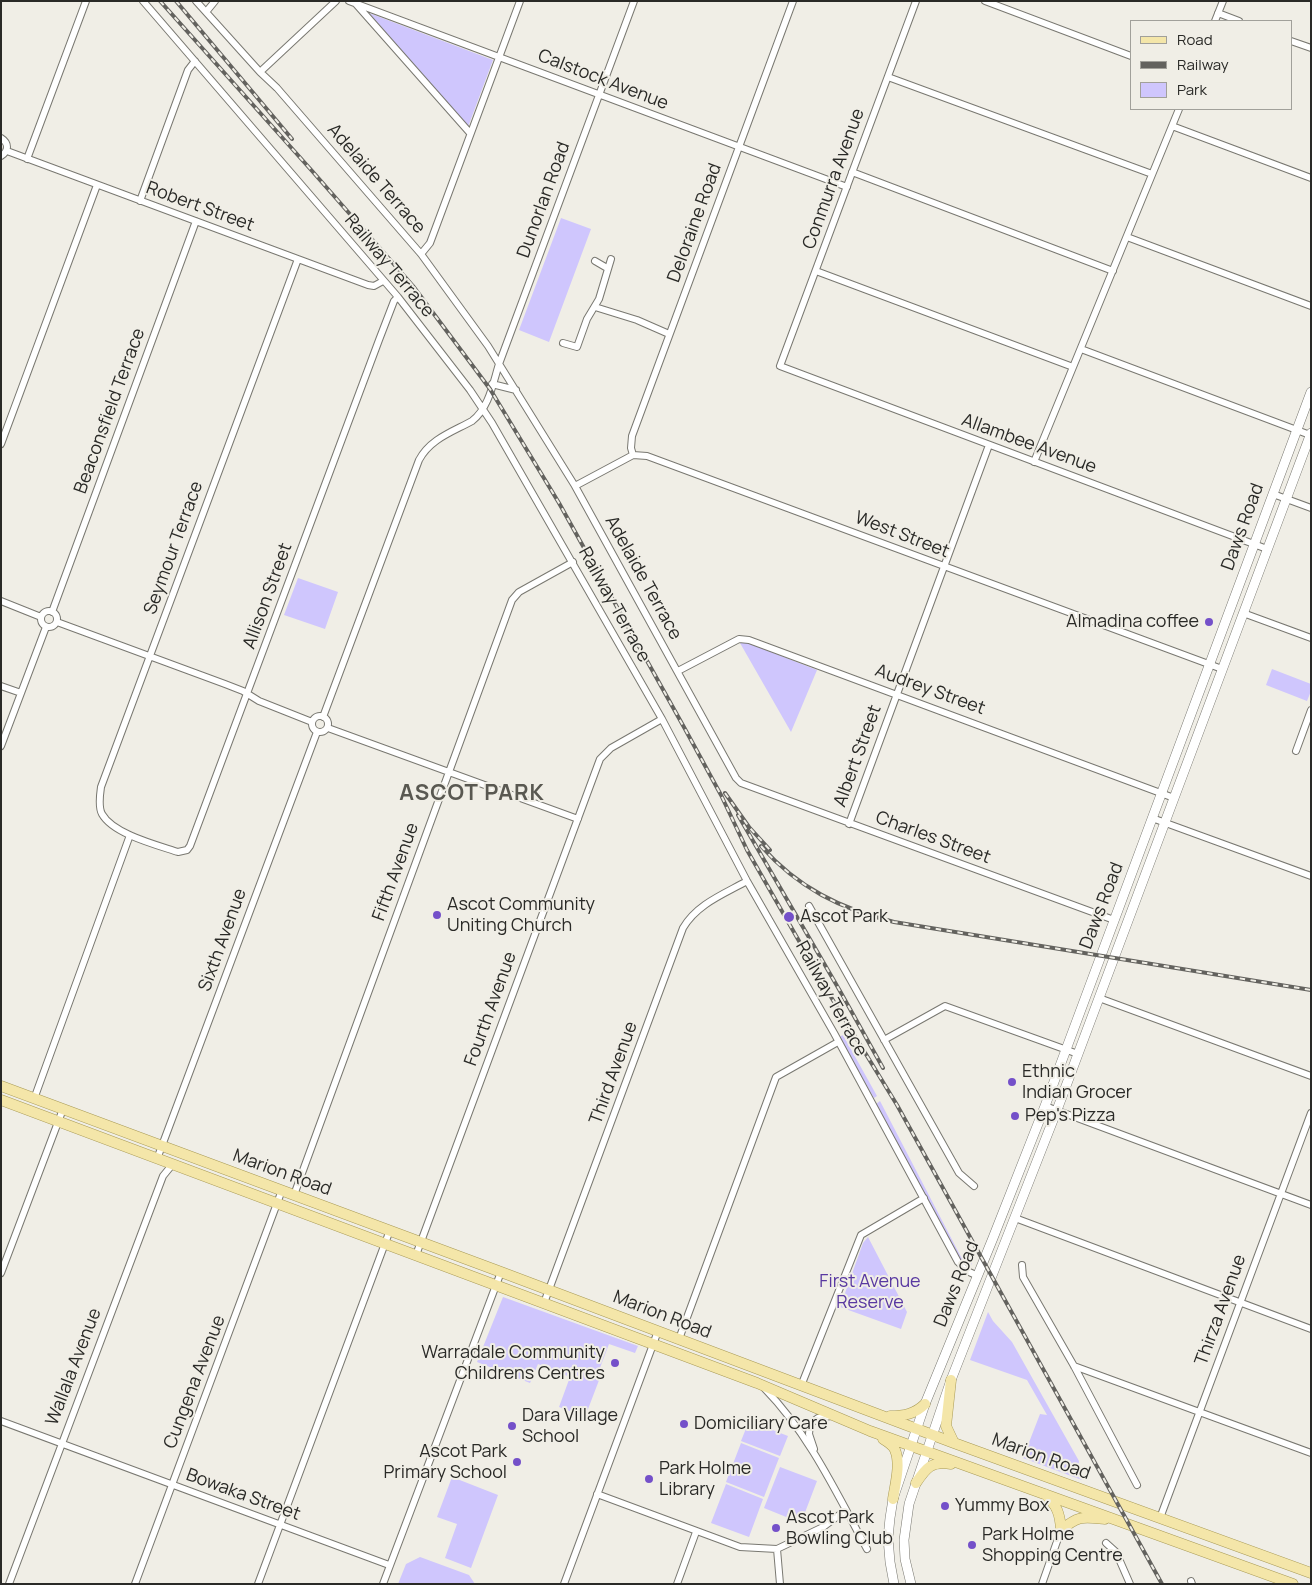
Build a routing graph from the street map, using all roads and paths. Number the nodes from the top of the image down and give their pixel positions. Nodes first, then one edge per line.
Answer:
1 (86, 1) edge
2 (143, 1) edge
3 (196, 1) edge
4 (215, 1) edge
5 (336, 1) edge
6 (520, 1) edge
7 (634, 1) edge
8 (793, 1) edge
9 (916, 1) edge
10 (986, 1) edge
11 (1223, 1) edge
12 (352, 2) edge
13 (206, 12) junction
14 (1218, 13) junction
15 (1215, 20) edge
16 (1236, 20) edge
17 (1292, 41) edge
18 (1311, 48) edge
19 (1130, 56) edge
20 (499, 57) junction
21 (194, 61) junction
22 (260, 72) junction
23 (888, 77) junction
24 (599, 95) junction
25 (1179, 110) edge
26 (1172, 126) junction
27 (470, 134) junction
28 (1, 138) edge
29 (739, 147) junction
30 (4, 153) edge
31 (26, 159) junction
32 (852, 172) junction
33 (1152, 174) junction
34 (1311, 178) edge
35 (97, 185) junction
36 (847, 187) junction
37 (140, 201) junction
38 (196, 221) junction
39 (1126, 237) junction
40 (421, 254) junction
41 (298, 259) junction
42 (611, 259) dead end
43 (595, 261) dead end
44 (608, 268) junction
45 (816, 271) junction
46 (1113, 271) junction
47 (383, 281) junction
48 (398, 297) junction
49 (1311, 306) edge
50 (595, 307) junction
51 (669, 334) junction
52 (563, 343) dead end
53 (1081, 349) junction
54 (499, 364) junction
55 (780, 366) joint
56 (1073, 368) junction
57 (492, 384) junction
58 (516, 390) junction
59 (1311, 392) edge
60 (483, 409) junction
61 (1297, 430) junction
62 (1310, 434) edge
63 (1, 444) edge
64 (989, 446) junction
65 (633, 455) junction
66 (1034, 462) junction
67 (575, 486) junction
68 (1273, 494) junction
69 (1286, 499) junction
70 (1311, 508) edge
71 (1254, 544) junction
72 (1267, 549) junction
73 (573, 562) junction
74 (944, 566) junction
75 (1, 601) edge
76 (52, 612) junction
77 (1243, 614) junction
78 (41, 616) junction
79 (57, 622) junction
80 (46, 627) junction
81 (1311, 638) edge
82 (150, 656) junction
83 (1210, 664) junction
84 (1222, 669) junction
85 (678, 671) junction
86 (1, 686) edge
87 (21, 694) junction
88 (898, 694) junction
89 (247, 695) junction
90 (1311, 710) edge
91 (323, 717) junction
92 (662, 719) junction
93 (312, 722) junction
94 (328, 728) junction
95 (317, 732) junction
96 (1, 746) edge
97 (1296, 751) dead end
98 (449, 771) junction
99 (741, 783) joint
100 (1162, 793) junction
101 (1174, 798) junction
102 (1152, 818) junction
103 (578, 819) junction
104 (1165, 822) junction
105 (849, 824) junction
106 (130, 836) junction
107 (1311, 876) edge
108 (747, 881) junction
109 (809, 906) dead end
110 (1114, 920) junction
111 (1099, 998) junction
112 (884, 1040) junction
113 (838, 1042) junction
114 (1066, 1050) junction
115 (1078, 1054) junction
116 (1311, 1076) edge
117 (1, 1086) edge
118 (34, 1098) junction
119 (1, 1100) edge
120 (1045, 1106) junction
121 (63, 1109) junction
122 (1057, 1110) junction
123 (1311, 1113) edge
124 (58, 1121) junction
125 (162, 1146) junction
126 (157, 1159) junction
127 (172, 1164) junction
128 (974, 1186) dead end
129 (282, 1190) junction
130 (1281, 1194) junction
131 (294, 1195) junction
132 (924, 1198) junction
133 (277, 1204) junction
134 (1311, 1205) edge
135 (1015, 1218) junction
136 (390, 1230) junction
137 (421, 1242) junction
138 (385, 1243) junction
139 (416, 1255) junction
140 (1022, 1265) dead end
141 (501, 1272) junction
142 (1, 1273) edge
143 (978, 1276) junction
144 (496, 1285) junction
145 (549, 1290) junction
146 (1240, 1302) junction
147 (544, 1303) junction
148 (1311, 1329) edge
149 (658, 1331) junction
150 (679, 1338) junction
151 (653, 1344) junction
152 (1074, 1366) junction
153 (951, 1380) junction
154 (760, 1384) junction
155 (801, 1386) junction
156 (925, 1404) junction
157 (1200, 1412) junction
158 (834, 1416) junction
159 (884, 1417) junction
160 (1, 1421) edge
161 (917, 1428) junction
162 (870, 1431) junction
163 (932, 1434) junction
164 (954, 1443) junction
165 (61, 1444) junction
166 (911, 1445) junction
167 (927, 1451) junction
168 (1311, 1453) edge
169 (819, 1462) junction
170 (967, 1466) junction
171 (916, 1483) junction
172 (172, 1485) junction
173 (1137, 1485) dead end
174 (1044, 1493) junction
175 (597, 1494) junction
176 (894, 1499) junction
177 (846, 1510) junction
178 (1160, 1518) junction
179 (1121, 1520) junction
180 (280, 1526) junction
181 (1061, 1530) junction
182 (696, 1532) junction
183 (1106, 1543) dead end
184 (777, 1549) junction
185 (867, 1549) dead end
186 (390, 1566) junction
187 (1311, 1574) edge
188 (9, 1584) edge
189 (135, 1584) edge
190 (258, 1584) edge
191 (383, 1584) edge
192 (564, 1584) edge
193 (677, 1584) edge
194 (780, 1584) edge
195 (894, 1584) edge
196 (911, 1584) edge
197 (1042, 1584) edge
198 (1130, 1584) edge
199 (1293, 1584) edge

1 - 31 street
2 - 21 street, Railway Terrace
3 - 13 street, Adelaide Terrace
4 - 13 street
5 - 22 street
6 - 20 street
7 - 24 street, Dunorlan Road
8 - 29 street, Deloraine Road
9 - 23 street, Conmurra Avenue
10 - 19 street
11 - 14 street
12 - 20 street, Calstock Avenue
12 - 27 street
13 - 22 street, Adelaide Terrace
14 - 15 street
14 - 16 street
17 - 18 street
20 - 24 street, Calstock Avenue
20 - 27 street
21 - 37 street
21 - 47 street, Railway Terrace
22 - 40 street, Adelaide Terrace
23 - 32 street, Conmurra Avenue
23 - 33 street
24 - 29 street, Calstock Avenue
24 - 54 street, Dunorlan Road
25 - 26 street
26 - 33 street
26 - 34 street
27 - 40 street
28 - 30 street
29 - 36 street, Calstock Avenue
29 - 51 street, Deloraine Road
30 - 31 street, Robert Street
31 - 35 street, Robert Street
32 - 36 street, Conmurra Avenue
32 - 46 street
33 - 39 street
35 - 37 street, Robert Street
35 - 63 street
36 - 45 street, Conmurra Avenue
37 - 38 street, Robert Street
38 - 41 street, Robert Street
38 - 76 street, Beaconsfield Terrace
39 - 46 street
39 - 49 street
40 - 54 street, Adelaide Terrace
41 - 47 street, Robert Street
41 - 82 street, Seymour Terrace
42 - 44 street
43 - 44 street
44 - 50 street
45 - 55 street, Conmurra Avenue
45 - 56 street
46 - 53 street
47 - 48 street, Railway Terrace
48 - 60 street, Railway Terrace
48 - 89 street, Allison Street
50 - 51 street
50 - 52 street
51 - 65 street, Deloraine Road
53 - 56 street
53 - 61 street
54 - 57 street, Dunorlan Road
54 - 58 street, Adelaide Terrace
55 - 64 street, Allambee Avenue
56 - 66 street
57 - 58 street
57 - 60 street, Dunorlan Road
58 - 67 street, Adelaide Terrace
59 - 61 main road, Daws Road
60 - 73 street, Railway Terrace
60 - 91 street
61 - 62 street
61 - 68 main road, Daws Road
62 - 69 main road, Daws Road
64 - 66 street, Allambee Avenue
64 - 74 street, Albert Street
65 - 67 street
65 - 74 street, West Street
66 - 71 street, Allambee Avenue
67 - 85 street, Adelaide Terrace
68 - 69 street
68 - 71 main road, Daws Road
69 - 70 street
69 - 72 main road, Daws Road
71 - 72 street, Allambee Avenue
71 - 83 main road, Daws Road
72 - 77 main road, Daws Road
73 - 92 street, Railway Terrace
73 - 98 street, Fifth Avenue
74 - 83 street, West Street
74 - 88 street, Albert Street
75 - 78 street
76 - 78 street
76 - 79 street
77 - 81 street
77 - 84 main road, Daws Road
78 - 80 street
79 - 80 street
79 - 82 street
80 - 87 street
82 - 89 street
82 - 106 street, Seymour Terrace
83 - 84 street, West Street
83 - 100 main road, Daws Road
84 - 101 main road, Daws Road
85 - 88 street, Audrey Street
85 - 99 street, Adelaide Terrace
86 - 87 street
87 - 96 street
88 - 100 street, Audrey Street
88 - 105 street, Albert Street
89 - 93 street
89 - 106 street, Allison Street
90 - 97 street
91 - 93 street
91 - 94 street
92 - 103 street, Fourth Avenue
92 - 108 street, Railway Terrace
93 - 95 street
94 - 95 street
94 - 98 street
95 - 125 street, Sixth Avenue
98 - 103 street
98 - 131 street, Fifth Avenue
99 - 105 street, Charles Street
100 - 101 street, Audrey Street
100 - 102 main road, Daws Road
101 - 104 main road, Daws Road
102 - 104 street
102 - 110 main road, Daws Road
103 - 137 street, Fourth Avenue
104 - 107 street
104 - 111 main road, Daws Road
105 - 110 street, Charles Street
106 - 118 street
108 - 113 street, Railway Terrace
108 - 145 street, Third Avenue
109 - 112 street
110 - 114 main road, Daws Road
111 - 115 main road, Daws Road
111 - 116 street
112 - 114 street
112 - 128 street
113 - 132 street, Railway Terrace
113 - 150 street
114 - 115 street
114 - 120 main road, Daws Road
115 - 122 main road, Daws Road
117 - 118 main road, Marion Road
118 - 121 main road, Marion Road
119 - 124 main road, Marion Road
120 - 122 street
120 - 143 main road, Daws Road
121 - 124 street
121 - 125 main road, Marion Road
122 - 130 street
122 - 135 main road, Daws Road
123 - 130 street, Thirza Avenue
124 - 126 main road, Marion Road
124 - 142 street
125 - 126 street, Sixth Avenue
125 - 129 main road, Marion Road
126 - 127 main road, Marion Road
127 - 133 main road, Marion Road
127 - 165 street, Wallala Avenue
129 - 131 main road, Marion Road
129 - 133 street, Cungena Avenue
130 - 134 street
130 - 146 street, Thirza Avenue
131 - 136 main road, Marion Road
132 - 143 street, Railway Terrace
132 - 155 street
133 - 138 main road, Marion Road
133 - 172 street, Cungena Avenue
135 - 146 street
135 - 153 main road, Daws Road
136 - 137 main road, Marion Road
136 - 138 street
137 - 139 street, Fourth Avenue
137 - 141 main road, Marion Road
138 - 139 main road, Marion Road
138 - 180 street
139 - 144 main road, Marion Road
140 - 152 street
141 - 144 street
141 - 145 main road, Marion Road
143 - 156 main road, Daws Road
144 - 147 main road, Marion Road
144 - 186 street
145 - 147 street, Third Avenue
145 - 149 main road, Marion Road
146 - 148 street
146 - 157 street, Thirza Avenue
147 - 151 main road, Marion Road
149 - 150 main road, Marion Road
149 - 151 street
150 - 155 main road, Marion Road
151 - 154 main road, Marion Road
151 - 175 street
152 - 157 street
152 - 173 street
153 - 163 main road, Daws Road
153 - 164 main road
154 - 158 main road, Marion Road
154 - 169 street
155 - 159 main road, Marion Road
156 - 159 main road
156 - 161 main road, Daws Road
157 - 168 street
157 - 178 street, Thirza Avenue
158 - 162 main road, Marion Road
158 - 169 street
159 - 161 main road, Marion Road
160 - 165 street, Bowaka Street
161 - 163 main road, Marion Road
161 - 166 main road, Daws Road
162 - 166 main road, Marion Road
162 - 176 main road
163 - 164 main road, Marion Road
163 - 167 main road, Daws Road
164 - 178 main road, Marion Road
165 - 172 street, Bowaka Street
165 - 188 street, Wallala Avenue
166 - 167 main road, Marion Road
166 - 176 main road, Daws Road
167 - 170 main road, Marion Road
167 - 171 main road, Daws Road
169 - 177 street
170 - 171 main road
170 - 174 main road, Marion Road
171 - 196 main road, Daws Road
172 - 180 street, Bowaka Street
172 - 189 street, Cungena Avenue
174 - 179 main road, Marion Road
174 - 181 main road
175 - 182 street
175 - 192 street
176 - 195 main road, Daws Road
177 - 184 street
177 - 185 street
178 - 187 main road, Marion Road
179 - 181 main road
179 - 199 main road, Marion Road
180 - 186 street, Bowaka Street
180 - 190 street
181 - 197 street
182 - 184 street
182 - 193 street
183 - 198 street
184 - 194 street
186 - 191 street

